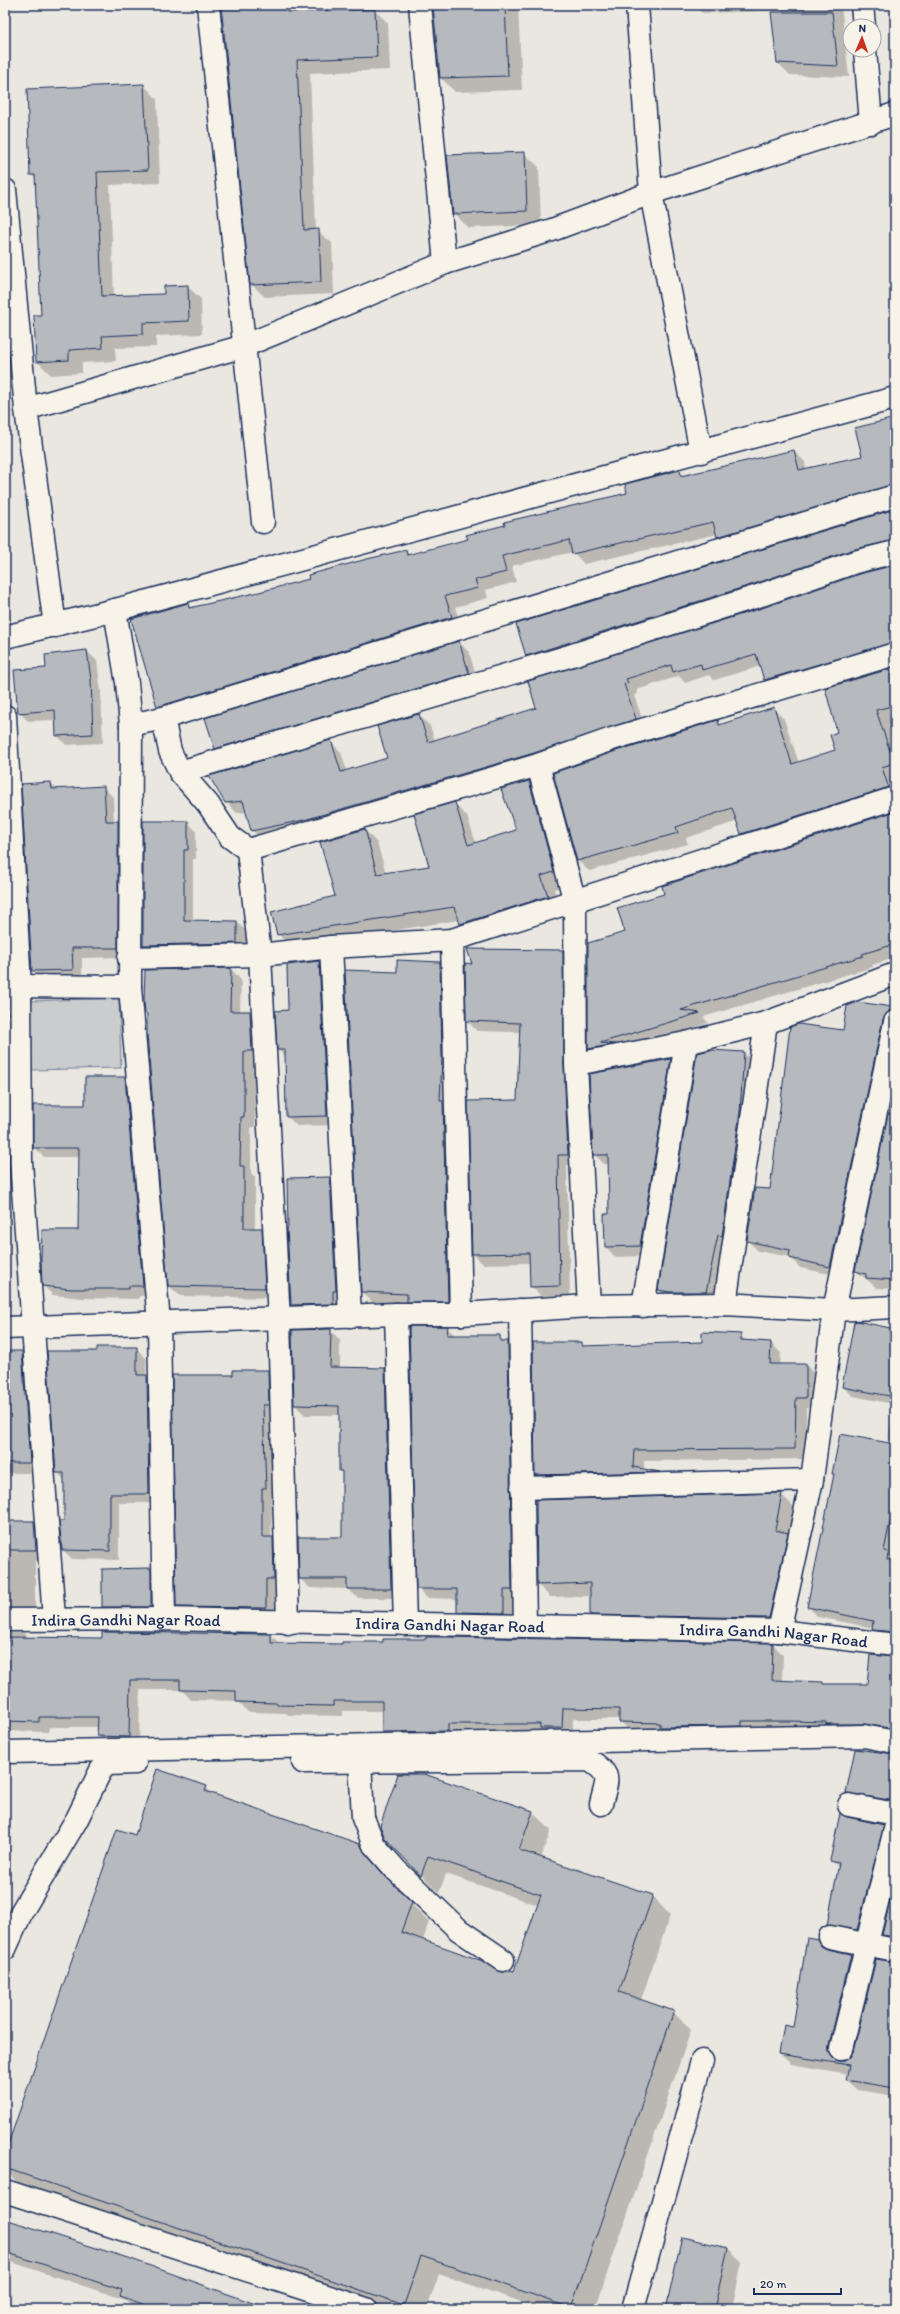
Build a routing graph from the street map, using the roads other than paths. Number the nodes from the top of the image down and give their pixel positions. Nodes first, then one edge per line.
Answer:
1 (208, 5) edge
2 (420, 5) edge
3 (637, 5) edge
4 (862, 5) edge
5 (863, 18) edge
6 (867, 58) edge
7 (895, 114) edge
8 (871, 123) junction
9 (5, 190) edge
10 (651, 193) junction
11 (445, 263) junction
12 (244, 346) junction
13 (895, 398) edge
14 (26, 409) junction
15 (701, 452) junction
16 (895, 496) edge
17 (263, 522) dead end
18 (895, 552) edge
19 (115, 610) junction
20 (55, 626) junction
21 (5, 637) edge
22 (895, 654) edge
23 (5, 716) edge
24 (164, 718) junction
25 (131, 725) junction
26 (538, 765) junction
27 (180, 772) junction
28 (895, 798) edge
29 (248, 850) junction
30 (575, 902) junction
31 (452, 940) junction
32 (331, 947) junction
33 (260, 955) junction
34 (129, 958) junction
35 (895, 974) edge
36 (13, 986) edge
37 (130, 987) junction
38 (895, 1022) edge
39 (766, 1023) junction
40 (686, 1043) junction
41 (576, 1064) junction
42 (725, 1304) junction
43 (589, 1306) junction
44 (643, 1306) junction
45 (895, 1307) edge
46 (520, 1310) junction
47 (834, 1310) junction
48 (396, 1314) junction
49 (461, 1314) junction
50 (350, 1316) junction
51 (279, 1320) junction
52 (159, 1323) junction
53 (35, 1327) junction
54 (5, 1328) edge
55 (812, 1480) junction
56 (522, 1488) junction
57 (54, 1619) junction
58 (164, 1619) junction
59 (5, 1620) edge
60 (288, 1623) junction
61 (405, 1624) junction
62 (525, 1626) junction
63 (779, 1631) junction
64 (895, 1645) edge
65 (895, 1742) edge
66 (5, 1752) edge
67 (360, 1761) junction
68 (601, 1804) dead end
69 (849, 1805) dead end
70 (895, 1814) edge
71 (895, 1829) edge
72 (830, 1937) dead end
73 (867, 1944) junction
74 (5, 1949) edge
75 (895, 1950) edge
76 (503, 1960) dead end
77 (841, 2049) dead end
78 (702, 2061) dead end
79 (5, 2191) edge
80 (366, 2309) edge
81 (632, 2309) edge

1 - 12 street
2 - 11 street
3 - 10 street
4 - 5 street
6 - 8 street
7 - 8 street
8 - 10 street
9 - 14 street
10 - 11 street
10 - 15 street
11 - 12 street
12 - 14 street
12 - 17 street
13 - 15 street
14 - 20 street
15 - 19 street
16 - 24 street
18 - 27 street
19 - 20 street
19 - 25 street
20 - 21 street
22 - 26 street
23 - 36 street
24 - 25 street
24 - 27 street
25 - 34 street
26 - 29 street
26 - 30 street
27 - 29 street
28 - 30 street
29 - 33 street
30 - 31 street
30 - 41 street
31 - 32 street
31 - 49 street
32 - 33 street
32 - 50 street
33 - 34 street
33 - 51 street
34 - 37 street
35 - 39 street
36 - 37 street
36 - 53 street
37 - 52 street
38 - 47 street
39 - 40 street
39 - 42 street
40 - 41 street
40 - 44 street
41 - 43 street
42 - 44 street
42 - 47 street
43 - 44 street
43 - 46 street
45 - 47 street
46 - 49 street
46 - 56 street
47 - 55 street
48 - 49 street
48 - 50 street
48 - 61 street
50 - 51 street
51 - 52 street
51 - 60 street
52 - 53 street
52 - 58 street
53 - 54 street
53 - 57 street
55 - 56 street
55 - 63 street
56 - 62 street
57 - 58 street, Indira Gandhi Nagar Road
57 - 59 street, Indira Gandhi Nagar Road
58 - 60 street, Indira Gandhi Nagar Road
60 - 61 street, Indira Gandhi Nagar Road
61 - 62 street, Indira Gandhi Nagar Road
62 - 63 street, Indira Gandhi Nagar Road
63 - 64 street, Indira Gandhi Nagar Road
65 - 66 street
67 - 68 street
67 - 74 street
67 - 76 street
69 - 70 street
71 - 73 street
72 - 73 street
73 - 75 street
73 - 77 street
78 - 81 street
79 - 80 street

